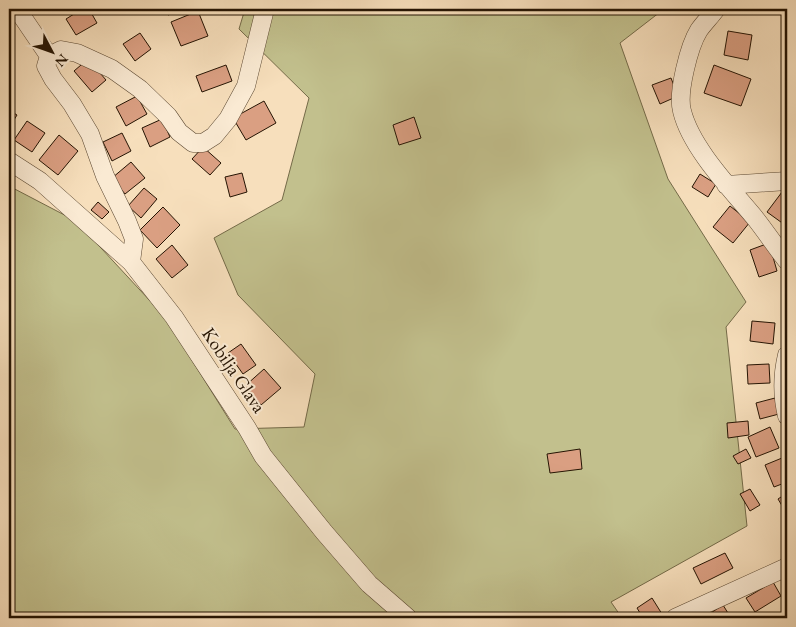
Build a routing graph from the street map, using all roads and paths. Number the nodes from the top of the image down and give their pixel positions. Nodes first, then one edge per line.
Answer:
1 (17, 9) edge
2 (265, 9) edge
3 (702, 9) edge
4 (716, 9) edge
5 (698, 31) junction
6 (49, 56) junction
7 (9, 161) edge
8 (787, 180) edge
9 (726, 185) junction
10 (787, 261) edge
11 (131, 262) junction
12 (787, 355) edge
13 (787, 416) edge
14 (787, 567) edge
15 (408, 618) edge
16 (675, 618) edge

1 - 6 street
2 - 6 street
3 - 5 street
4 - 5 street
5 - 9 street
6 - 11 street
7 - 11 street, Kobilja Glava
8 - 9 street
9 - 10 street
11 - 15 street, Kobilja Glava
12 - 13 street
14 - 16 street

